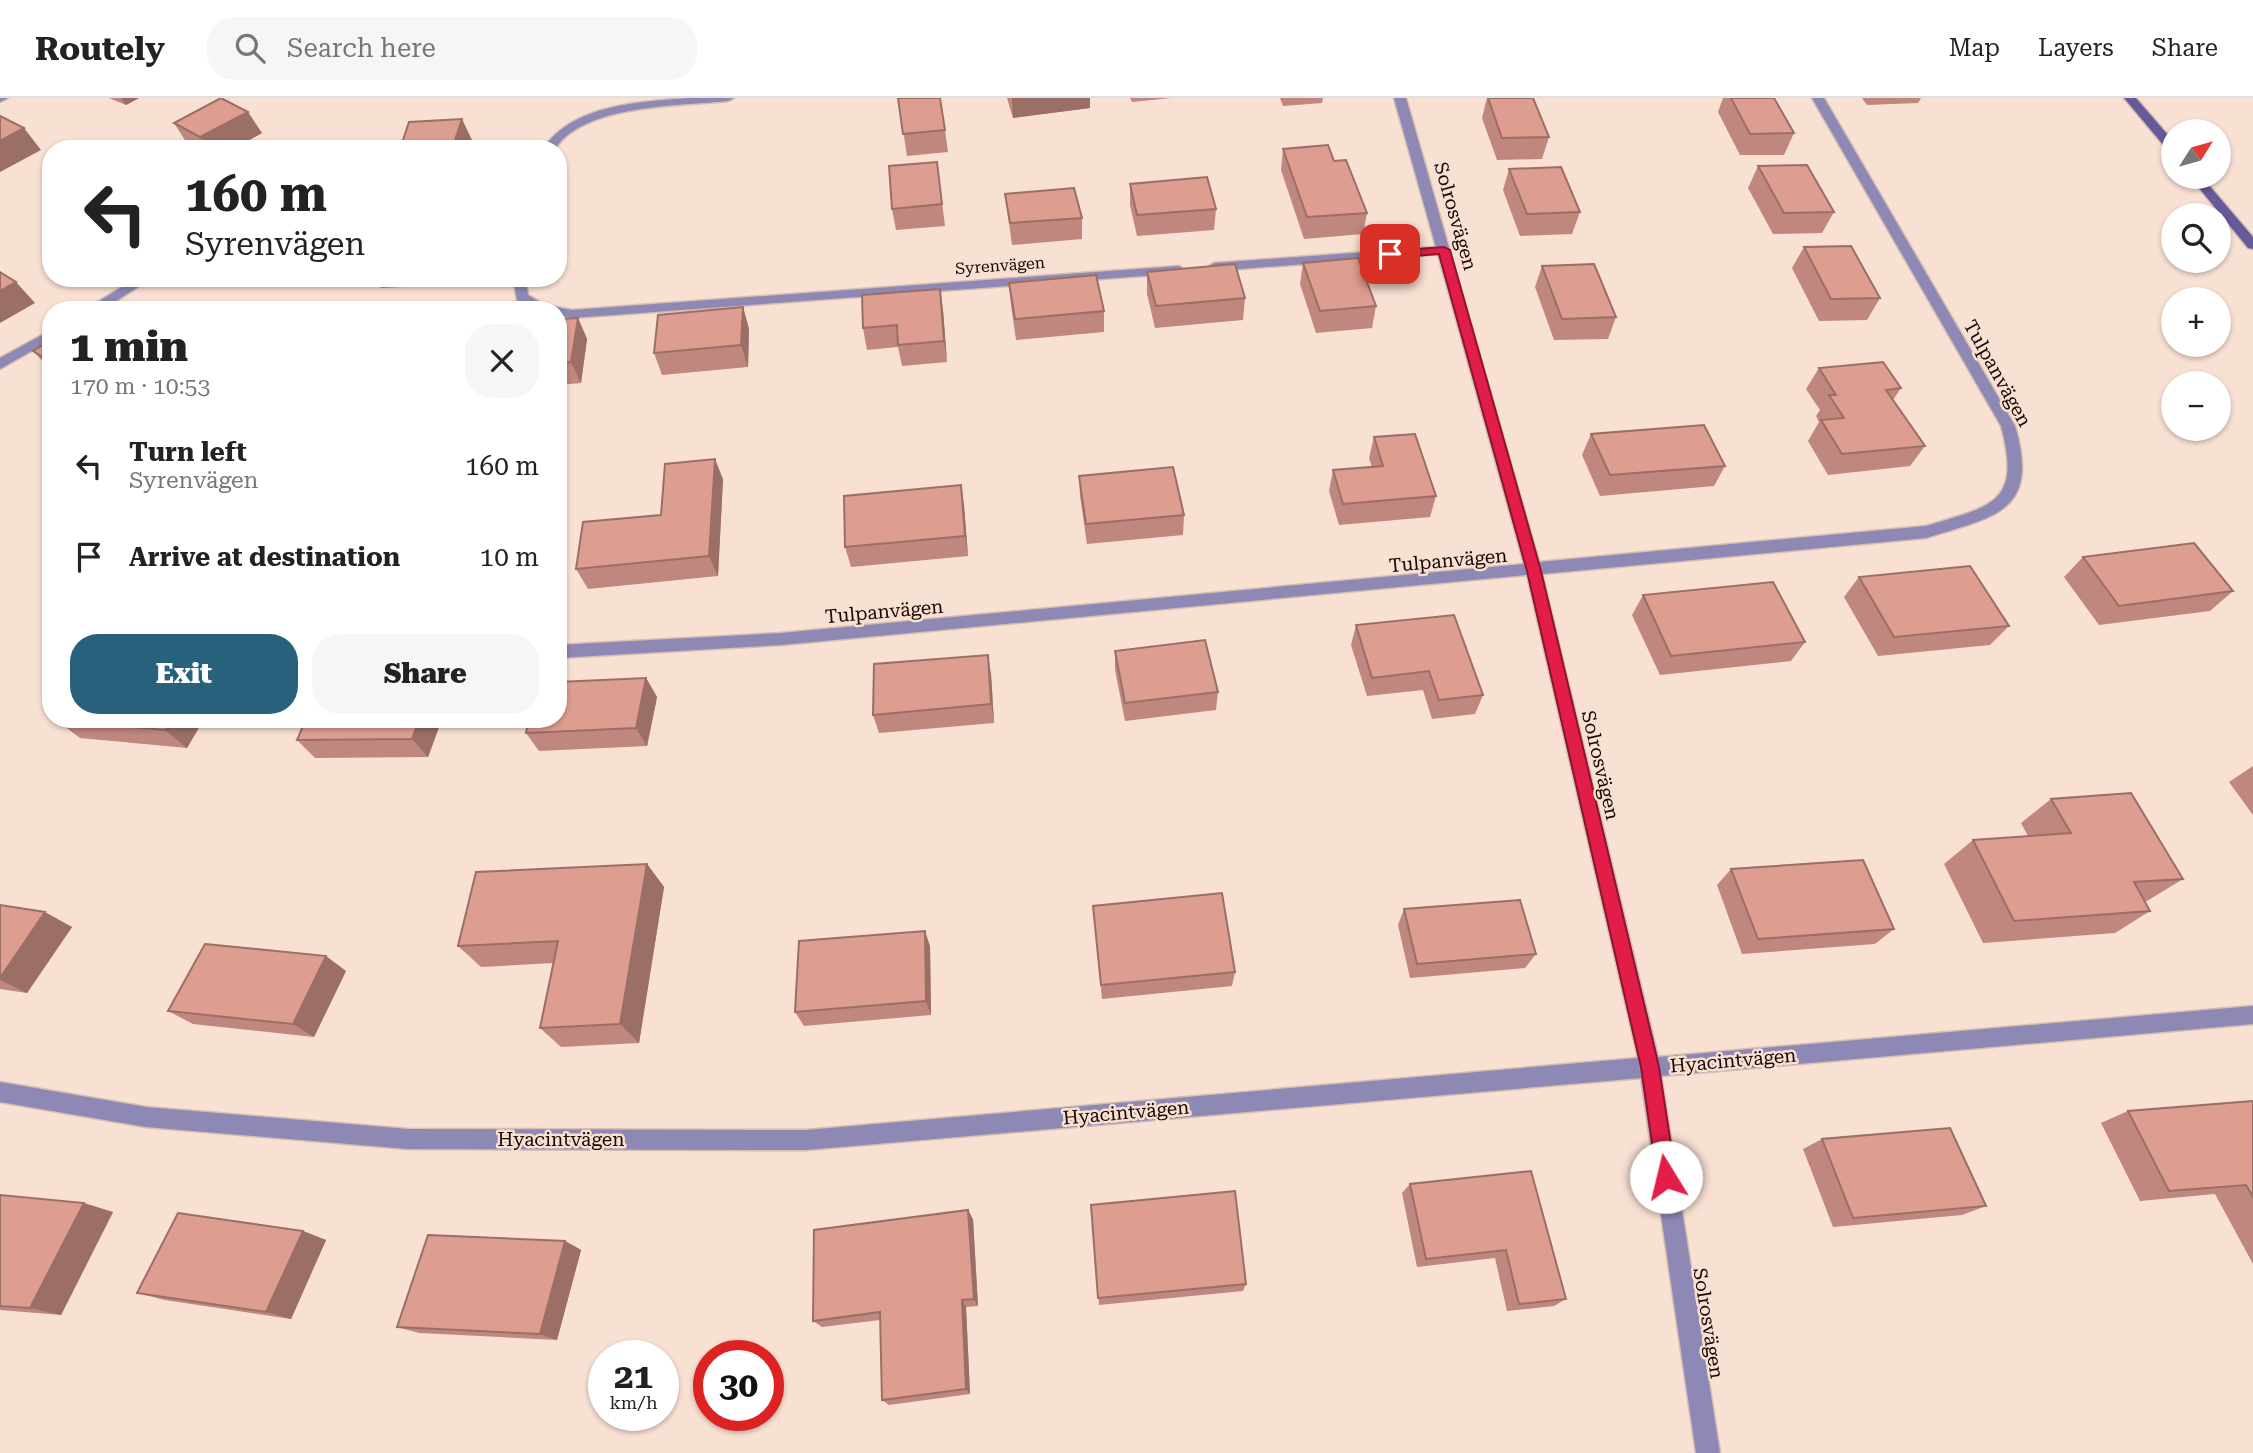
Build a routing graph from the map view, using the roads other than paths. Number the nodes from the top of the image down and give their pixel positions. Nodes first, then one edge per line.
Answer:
1 (728, 98) edge
2 (1399, 98) edge
3 (1818, 98) edge
4 (2130, 98) edge
5 (2161, 135) edge
6 (555, 140) edge
7 (2206, 189) edge
8 (2253, 244) edge
9 (1444, 250) junction
10 (130, 287) edge
11 (520, 287) edge
12 (107, 301) edge
13 (528, 301) edge
14 (567, 313) edge
15 (42, 339) edge
16 (0, 364) edge
17 (1534, 571) junction
18 (567, 651) edge
19 (2253, 1016) edge
20 (1650, 1067) junction
21 (0, 1092) edge
22 (1708, 1453) edge

1 - 6 street
2 - 9 street, Solrosvägen
3 - 17 street, Tulpanvägen
4 - 5 street
7 - 8 street
9 - 14 street, Syrenvägen
9 - 17 street, Solrosvägen
10 - 12 street
11 - 13 street
15 - 16 street
17 - 18 street, Tulpanvägen
17 - 20 street, Solrosvägen
19 - 20 street, Hyacintvägen
20 - 21 street, Hyacintvägen
20 - 22 street, Solrosvägen

